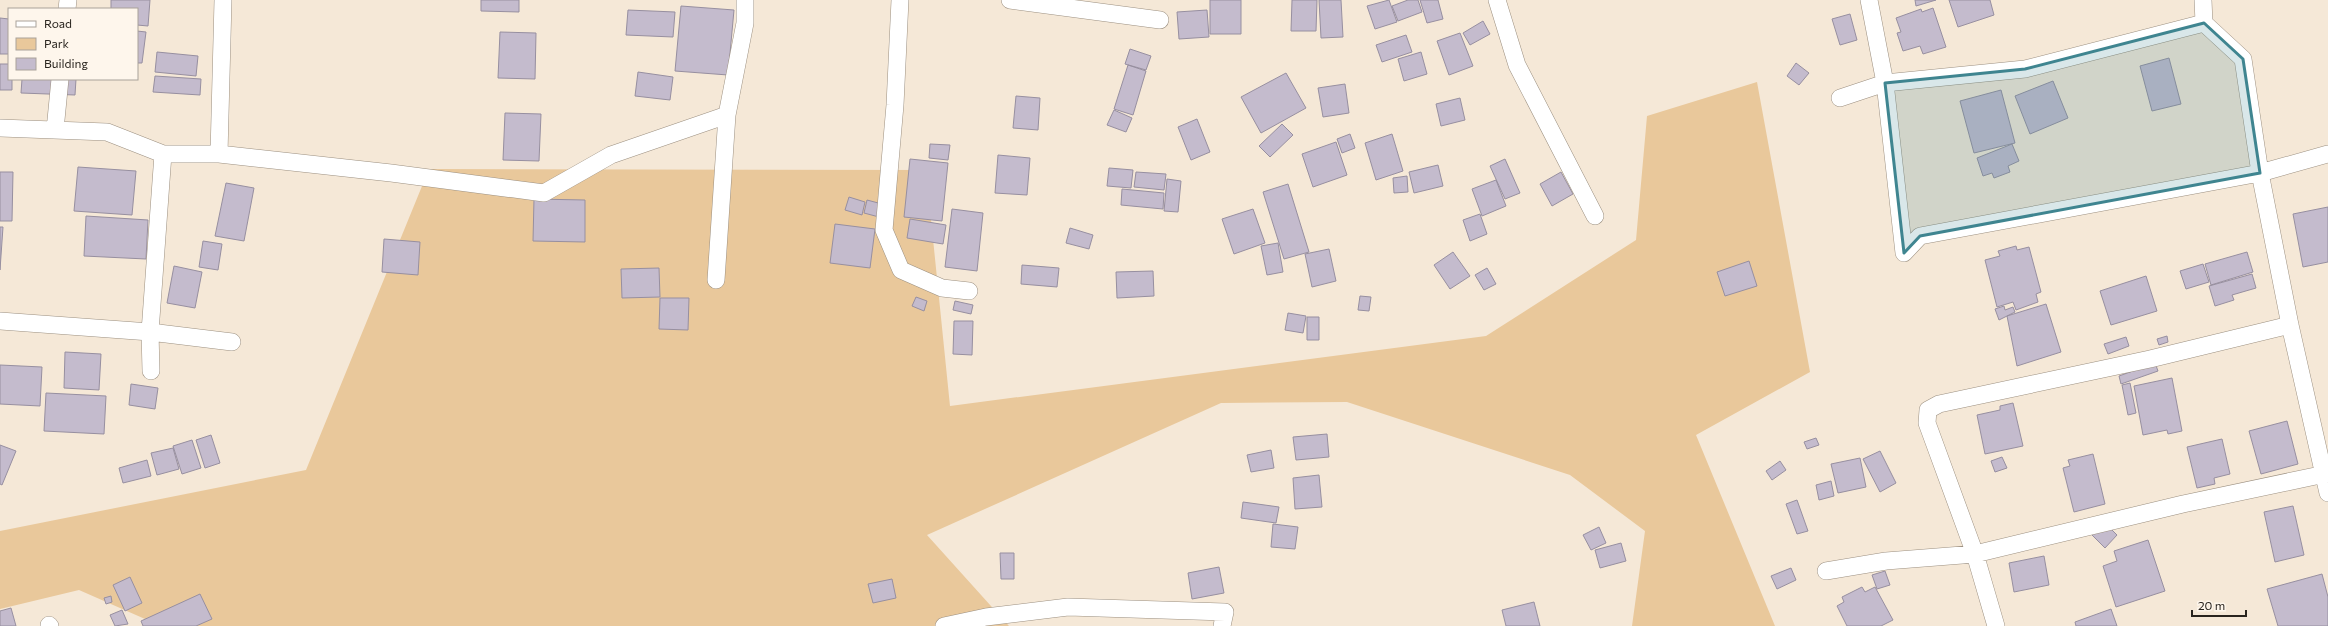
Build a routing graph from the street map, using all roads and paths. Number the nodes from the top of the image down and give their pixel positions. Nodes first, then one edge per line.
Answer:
1 (223, 0) edge
2 (745, 0) edge
3 (900, 0) edge
4 (1010, 0) edge
5 (1497, 0) edge
6 (1869, 0) edge
7 (2203, 0) edge
8 (1160, 20) dead end
9 (2204, 22) junction
10 (60, 80) edge
11 (1884, 83) junction
12 (1840, 98) dead end
13 (727, 115) junction
14 (0, 128) edge
15 (55, 130) junction
16 (163, 154) junction
17 (219, 154) junction
18 (2328, 154) edge
19 (2260, 173) junction
20 (1595, 216) dead end
21 (716, 280) dead end
22 (969, 291) dead end
23 (0, 321) edge
24 (2290, 325) junction
25 (150, 332) junction
26 (232, 342) dead end
27 (151, 371) dead end
28 (2325, 474) junction
29 (2328, 493) edge
30 (1975, 554) junction
31 (1826, 571) dead end
32 (944, 626) edge
33 (1222, 626) edge
34 (1996, 626) edge

1 - 17 street
2 - 13 street
3 - 22 street
4 - 8 street
5 - 20 street
6 - 11 street
7 - 9 street
9 - 11 street
9 - 19 street
10 - 15 street
11 - 12 street
11 - 19 street
13 - 17 street
13 - 21 street
14 - 15 street
15 - 16 street
16 - 17 street
16 - 25 street
18 - 19 street
19 - 24 street
23 - 25 street
24 - 28 street
24 - 30 street
25 - 26 street
25 - 27 street
28 - 29 street
28 - 30 street
30 - 31 street
30 - 34 street
32 - 33 street

